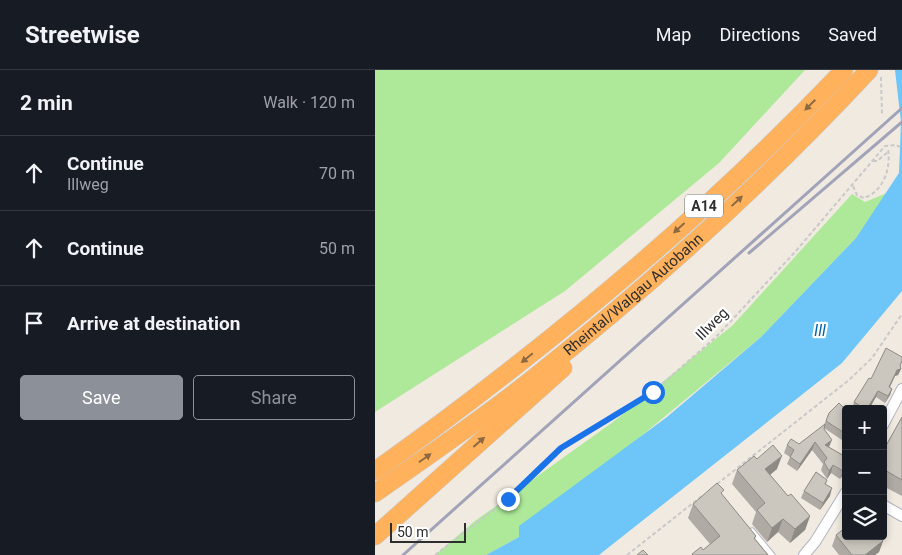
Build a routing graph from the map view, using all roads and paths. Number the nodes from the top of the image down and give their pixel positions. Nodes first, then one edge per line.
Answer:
1 (844, 70) edge
2 (869, 70) edge
3 (881, 70) edge
4 (882, 115) dead end
5 (902, 148) edge
6 (873, 161) junction
7 (853, 186) junction
8 (902, 314) edge
9 (606, 318) junction
10 (902, 389) edge
11 (887, 417) edge
12 (378, 483) edge
13 (716, 485) edge
14 (708, 491) edge
15 (844, 495) edge
16 (887, 507) edge
17 (902, 516) edge
18 (749, 528) edge
19 (375, 536) edge
20 (435, 555) edge
21 (627, 555) edge
22 (772, 555) edge
23 (804, 555) edge

1 -> 12 highway, Rheintal/Walgau Autobahn / A14
9 -> 2 highway, Rheintal/Walgau Autobahn / A14
3 - 4 path
5 - 6 path
6 - 7 path, Illweg
6 - 7 path
7 - 20 path, Illweg
8 - 13 path
12 -> 9 highway, Rheintal/Walgau Autobahn / A14
19 -> 9 highway
10 - 11 street
14 - 21 path
15 - 23 street
16 - 17 street
18 - 22 lane

